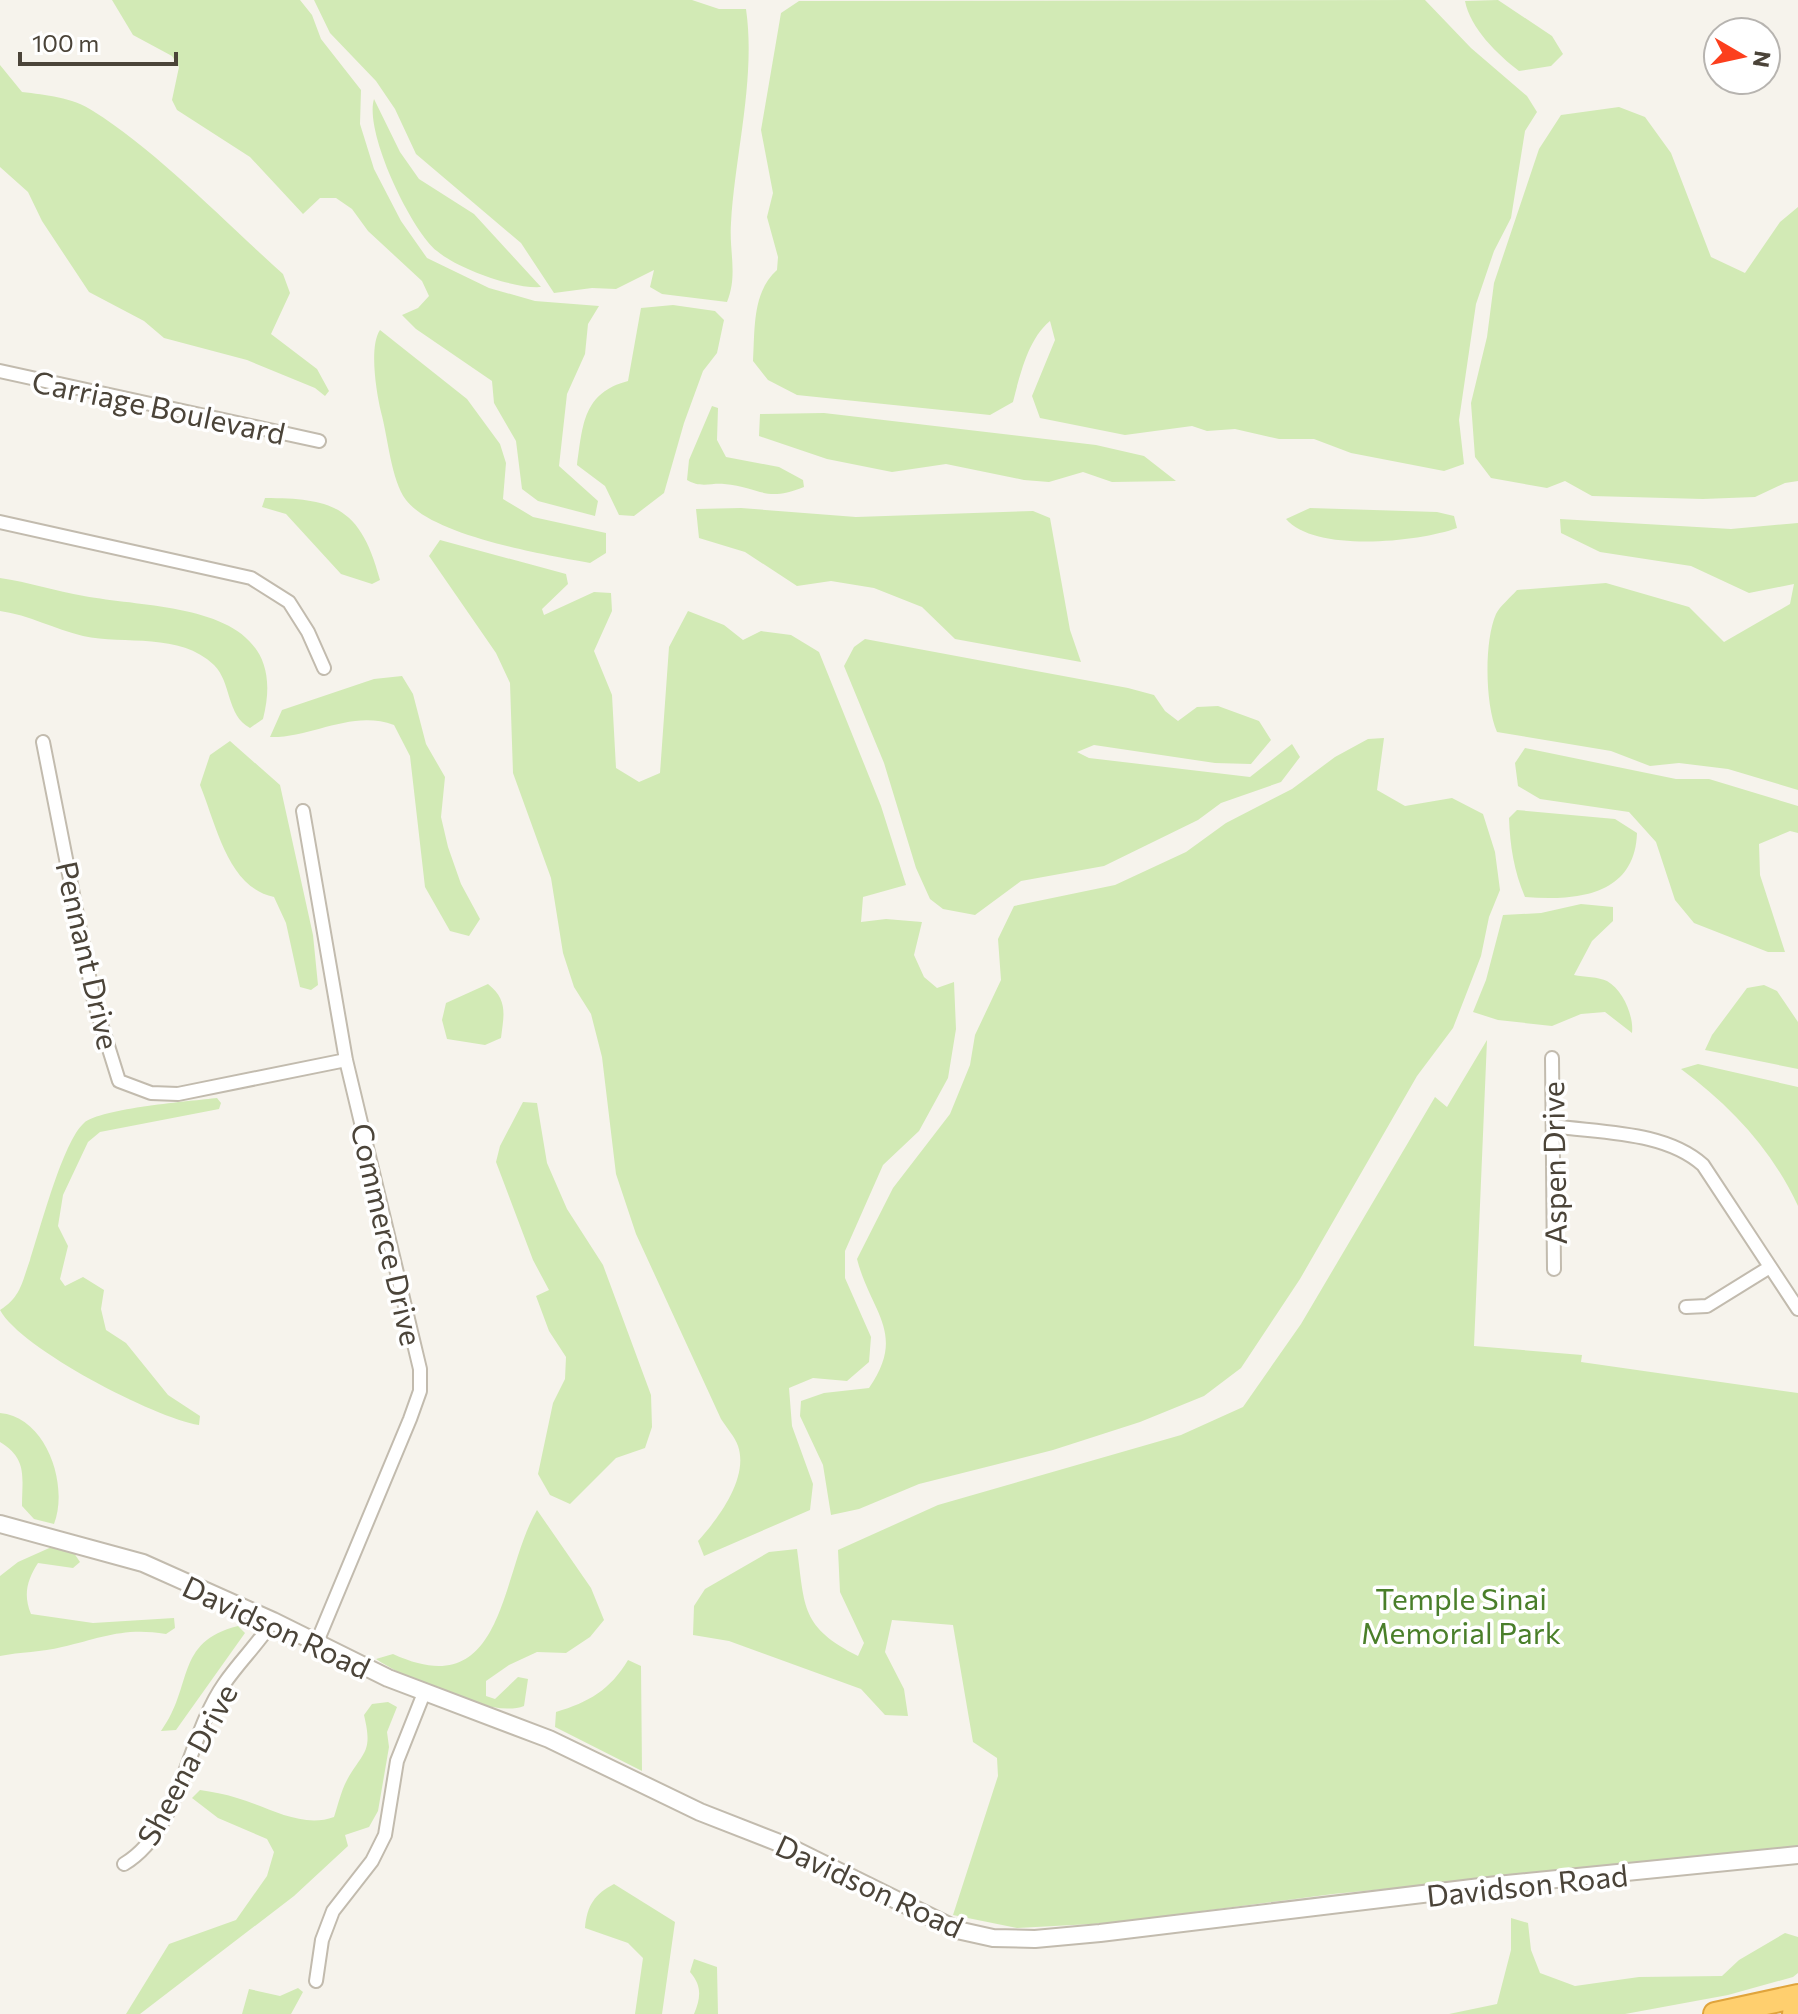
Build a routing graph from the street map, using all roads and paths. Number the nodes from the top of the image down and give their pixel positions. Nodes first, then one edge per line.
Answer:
1 (0, 371) edge
2 (319, 441) dead end
3 (0, 522) edge
4 (324, 668) dead end
5 (43, 742) dead end
6 (303, 811) dead end
7 (1552, 1058) dead end
8 (346, 1060) junction
9 (1553, 1126) junction
10 (1770, 1267) junction
11 (1554, 1269) dead end
12 (1686, 1307) dead end
13 (1798, 1309) edge
14 (0, 1524) edge
15 (273, 1621) junction
16 (317, 1642) junction
17 (424, 1693) junction
18 (1798, 1855) edge
19 (124, 1864) dead end
20 (316, 1981) dead end
21 (1798, 1996) edge
22 (1715, 2014) edge

1 - 2 street, Carriage Boulevard
3 - 4 street
5 - 8 street, Pennant Drive
6 - 8 street, Commerce Drive
7 - 9 street, Aspen Drive
8 - 16 street, Commerce Drive
9 - 10 street
9 - 11 street, Aspen Drive
10 - 12 street
10 - 13 street
14 - 15 street, Davidson Road
15 - 16 street, Davidson Road
15 - 19 street, Sheena Drive
16 - 17 street, Davidson Road
17 - 18 street, Davidson Road
17 - 20 street
21 - 22 highway

